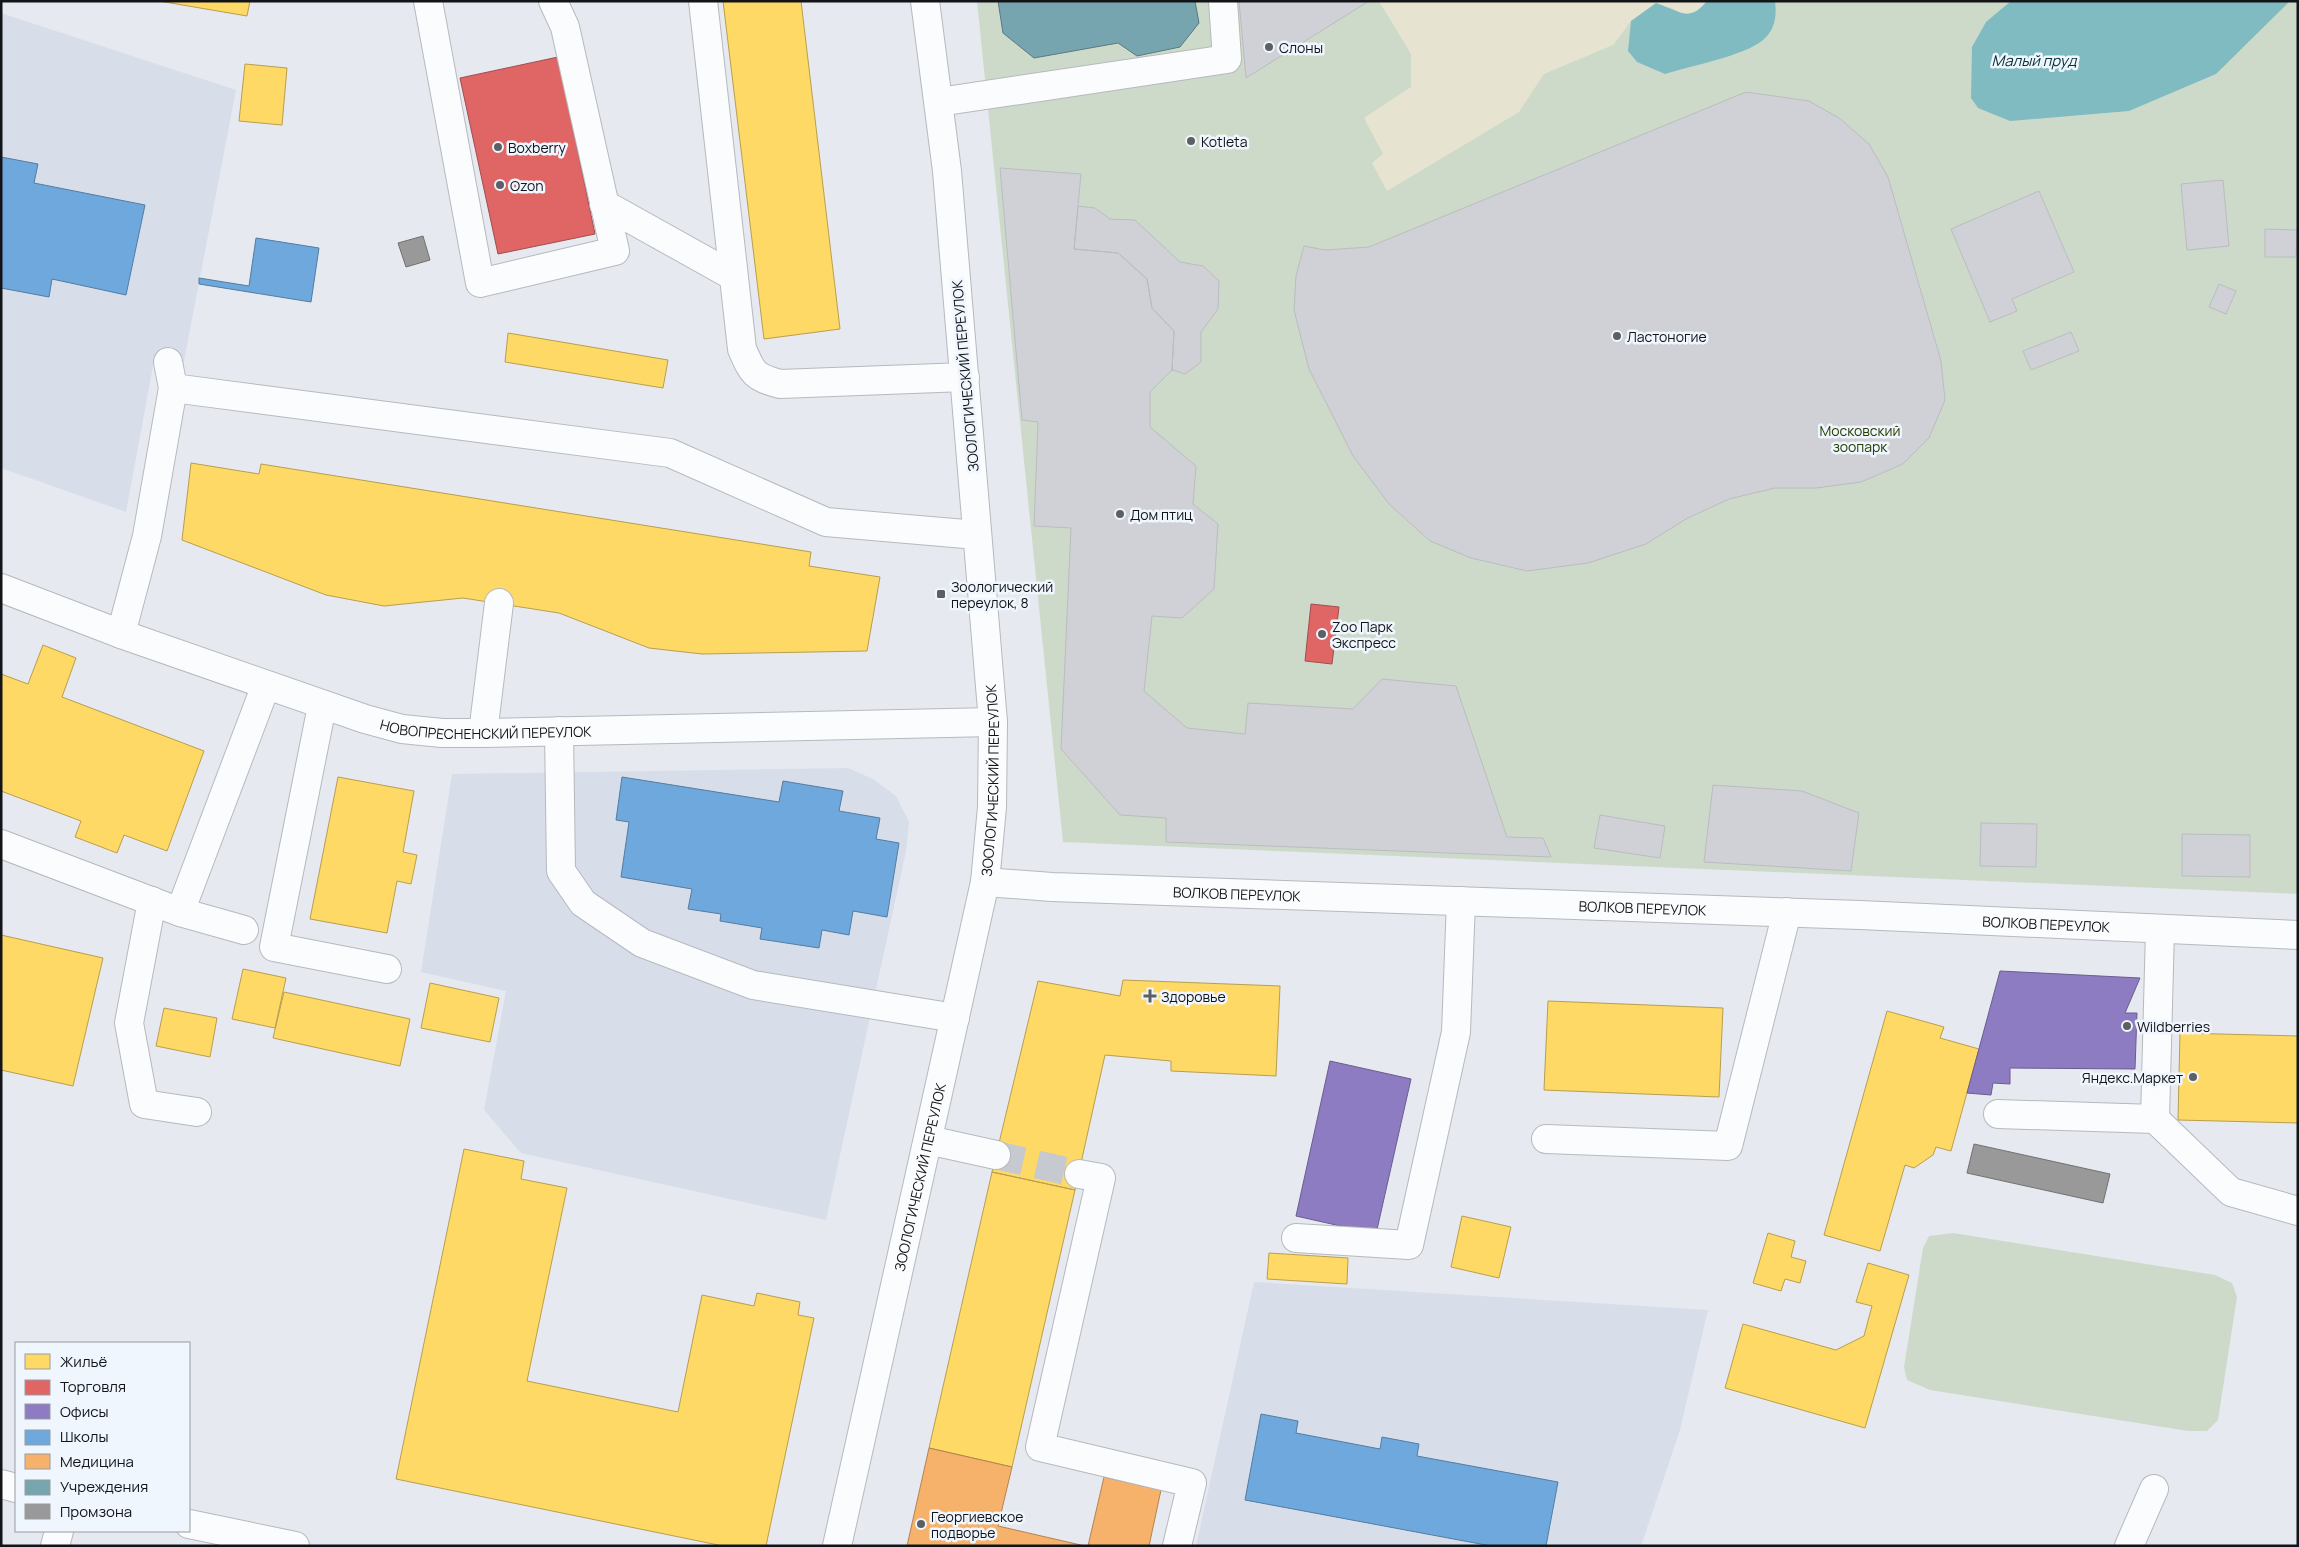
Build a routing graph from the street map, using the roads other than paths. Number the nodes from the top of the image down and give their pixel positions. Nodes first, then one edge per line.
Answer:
1 (428, 1) edge
2 (554, 1) edge
3 (925, 1) edge
4 (1223, 1) edge
5 (703, 2) edge
6 (939, 102) junction
7 (604, 204) junction
8 (733, 276) junction
9 (965, 377) junction
10 (977, 535) junction
11 (1, 588) edge
12 (499, 604) dead end
13 (121, 634) junction
14 (266, 685) junction
15 (322, 706) junction
16 (993, 722) junction
17 (559, 731) junction
18 (484, 733) junction
19 (1, 844) edge
20 (985, 882) junction
21 (152, 901) junction
22 (1461, 901) junction
23 (180, 912) junction
24 (1787, 912) junction
25 (2160, 929) junction
26 (244, 930) dead end
27 (2298, 935) edge
28 (387, 969) dead end
29 (955, 1018) junction
30 (197, 1112) dead end
31 (1998, 1114) dead end
32 (2155, 1119) junction
33 (1546, 1139) dead end
34 (928, 1140) junction
35 (996, 1155) tunnel mouth
36 (1079, 1174) tunnel mouth
37 (2298, 1211) edge
38 (1296, 1238) dead end
39 (1, 1484) edge
40 (15, 1488) edge
41 (2154, 1489) dead end
42 (190, 1524) edge
43 (59, 1532) edge
44 (55, 1546) edge
45 (294, 1546) edge
46 (837, 1546) edge
47 (1177, 1546) edge
48 (2129, 1546) edge

1 - 7 street
2 - 7 street
3 - 6 street, ЗООЛОГИЧЕСКИЙ ПЕРЕУЛОК
4 - 6 street
5 - 8 street
6 - 9 street, ЗООЛОГИЧЕСКИЙ ПЕРЕУЛОК
7 - 8 street
8 - 9 street
9 - 10 street, ЗООЛОГИЧЕСКИЙ ПЕРЕУЛОК
10 - 13 street
10 - 16 street, ЗООЛОГИЧЕСКИЙ ПЕРЕУЛОК
11 - 13 street, НОВОПРЕСНЕНСКИЙ ПЕРЕУЛОК
12 - 18 street
13 - 14 street, НОВОПРЕСНЕНСКИЙ ПЕРЕУЛОК
14 - 15 street, НОВОПРЕСНЕНСКИЙ ПЕРЕУЛОК
14 - 23 street
15 - 18 street, НОВОПРЕСНЕНСКИЙ ПЕРЕУЛОК
15 - 28 street
16 - 17 street, НОВОПРЕСНЕНСКИЙ ПЕРЕУЛОК
16 - 20 street, ЗООЛОГИЧЕСКИЙ ПЕРЕУЛОК
17 - 18 street, НОВОПРЕСНЕНСКИЙ ПЕРЕУЛОК
17 - 29 street
19 - 21 street
20 - 22 street, ВОЛКОВ ПЕРЕУЛОК
20 - 29 street, ЗООЛОГИЧЕСКИЙ ПЕРЕУЛОК
21 - 23 street
21 - 30 street
22 - 24 street, ВОЛКОВ ПЕРЕУЛОК
22 - 38 street
23 - 26 street
24 - 25 street, ВОЛКОВ ПЕРЕУЛОК
24 - 33 street
25 - 27 street, ВОЛКОВ ПЕРЕУЛОК
25 - 32 street
29 - 34 street, ЗООЛОГИЧЕСКИЙ ПЕРЕУЛОК
31 - 32 street
32 - 37 street
34 - 35 street
34 - 46 street, ЗООЛОГИЧЕСКИЙ ПЕРЕУЛОК
36 - 47 street
39 - 40 street
41 - 48 street
42 - 45 street
43 - 44 street

